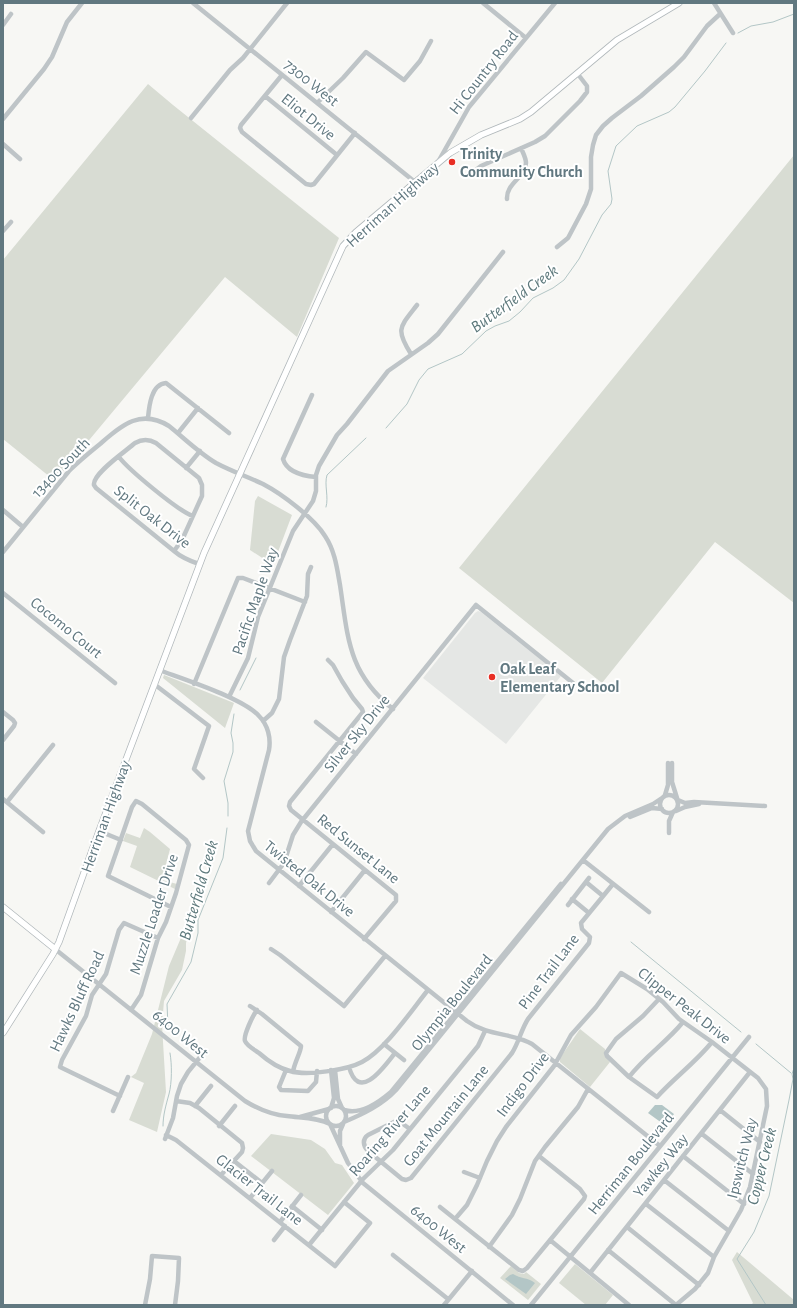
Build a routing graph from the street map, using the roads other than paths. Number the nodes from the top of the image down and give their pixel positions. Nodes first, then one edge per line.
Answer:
1 (82, 3) edge
2 (193, 3) edge
3 (287, 3) edge
4 (483, 3) edge
5 (555, 3) edge
6 (679, 3) edge
7 (714, 3) edge
8 (11, 14) dead end
9 (720, 14) junction
10 (3, 25) edge
11 (733, 33) dead end
12 (526, 38) junction
13 (431, 41) dead end
14 (250, 49) junction
15 (577, 73) junction
16 (282, 75) junction
17 (265, 96) junction
18 (317, 103) junction
19 (191, 118) dead end
20 (3, 119) edge
21 (355, 133) junction
22 (3, 144) edge
23 (521, 148) junction
24 (337, 155) junction
25 (20, 159) dead end
26 (438, 162) junction
27 (473, 172) dead end
28 (415, 182) junction
29 (507, 199) dead end
30 (11, 222) dead end
31 (4, 228) edge
32 (557, 248) dead end
33 (503, 252) dead end
34 (417, 305) dead end
35 (411, 354) junction
36 (312, 395) dead end
37 (198, 408) junction
38 (148, 418) junction
39 (178, 433) junction
40 (229, 433) dead end
41 (200, 451) junction
42 (119, 457) junction
43 (186, 468) junction
44 (240, 474) junction
45 (316, 477) junction
46 (3, 510) edge
47 (304, 514) junction
48 (193, 516) junction
49 (23, 527) junction
50 (3, 552) edge
51 (174, 552) junction
52 (199, 564) junction
53 (311, 567) dead end
54 (270, 588) junction
55 (3, 592) edge
56 (305, 602) junction
57 (328, 660) dead end
58 (159, 670) junction
59 (115, 683) dead end
60 (573, 683) dead end
61 (154, 684) junction
62 (194, 684) junction
63 (229, 697) junction
64 (393, 709) junction
65 (3, 712) edge
66 (263, 721) junction
67 (316, 722) dead end
68 (3, 740) edge
69 (339, 741) junction
70 (53, 745) dead end
71 (356, 754) junction
72 (203, 778) dead end
73 (663, 797) junction
74 (677, 799) junction
75 (5, 801) edge
76 (700, 803) junction
77 (765, 806) dead end
78 (662, 810) junction
79 (674, 812) junction
80 (303, 820) junction
81 (668, 825) junction
82 (99, 831) junction
83 (42, 832) dead end
84 (669, 833) dead end
85 (121, 840) junction
86 (598, 841) junction
87 (333, 844) junction
88 (583, 860) junction
89 (279, 870) junction
90 (365, 870) junction
91 (269, 884) dead end
92 (613, 884) junction
93 (299, 886) junction
94 (603, 896) junction
95 (572, 900) junction
96 (568, 905) dead end
97 (3, 907) edge
98 (171, 907) junction
99 (331, 912) junction
100 (649, 912) dead end
101 (589, 913) junction
102 (158, 938) junction
103 (364, 939) junction
104 (55, 949) junction
105 (271, 950) dead end
106 (385, 956) junction
107 (621, 973) joint
108 (99, 984) junction
109 (428, 990) junction
110 (659, 999) junction
111 (250, 1006) dead end
112 (131, 1010) junction
113 (257, 1010) junction
114 (457, 1013) junction
115 (683, 1022) junction
116 (485, 1031) junction
117 (3, 1033) edge
118 (519, 1038) junction
119 (749, 1038) dead end
120 (712, 1042) junction
121 (384, 1044) junction
122 (395, 1053) junction
123 (201, 1056) dead end
124 (732, 1058) junction
125 (404, 1060) dead end
126 (196, 1062) junction
127 (556, 1063) junction
128 (349, 1067) junction
129 (286, 1070) junction
130 (333, 1070) junction
131 (293, 1072) junction
132 (317, 1072) junction
133 (750, 1072) junction
134 (128, 1077) dead end
135 (629, 1077) junction
136 (212, 1086) dead end
137 (588, 1089) junction
138 (120, 1096) junction
139 (176, 1101) junction
140 (195, 1106) junction
141 (235, 1106) dead end
142 (331, 1108) junction
143 (343, 1109) junction
144 (720, 1110) junction
145 (113, 1111) dead end
146 (300, 1117) junction
147 (344, 1122) junction
148 (330, 1124) junction
149 (220, 1126) junction
150 (410, 1129) junction
151 (702, 1134) junction
152 (760, 1142) junction
153 (340, 1146) junction
154 (660, 1146) junction
155 (539, 1156) junction
156 (683, 1156) junction
157 (234, 1161) junction
158 (382, 1161) junction
159 (272, 1171) dead end
160 (464, 1172) dead end
161 (753, 1174) junction
162 (221, 1175) junction
163 (480, 1178) junction
164 (664, 1180) junction
165 (361, 1181) junction
166 (262, 1183) junction
167 (301, 1195) dead end
168 (250, 1198) junction
169 (344, 1202) junction
170 (646, 1204) junction
171 (744, 1204) junction
172 (292, 1206) junction
173 (440, 1207) dead end
174 (456, 1219) junction
175 (280, 1222) junction
176 (285, 1226) junction
177 (627, 1227) junction
178 (322, 1230) junction
179 (729, 1231) junction
180 (274, 1240) dead end
181 (550, 1240) junction
182 (309, 1245) junction
183 (489, 1246) junction
184 (608, 1250) junction
185 (393, 1255) dead end
186 (714, 1257) junction
187 (571, 1258) junction
188 (472, 1271) junction
189 (590, 1273) junction
190 (699, 1284) junction
191 (448, 1299) junction
192 (145, 1305) edge
193 (175, 1305) edge
194 (444, 1305) edge
195 (514, 1305) edge
196 (531, 1305) edge
197 (629, 1305) edge
198 (676, 1305) edge

1 - 20 street
2 - 14 street, 7300 West
3 - 14 street
4 - 12 street
5 - 12 street, Hi Country Road
6 - 15 main road, Herriman Highway
7 - 9 street
8 - 10 street
9 - 11 street
9 - 32 street
12 - 26 street, Hi Country Road
13 - 18 street
14 - 16 street, 7300 West
14 - 19 street
15 - 23 street
15 - 26 main road, Herriman Highway
16 - 17 street
16 - 18 street, 7300 West
17 - 24 street, Eliot Drive
17 - 24 street
18 - 21 street, 7300 West
21 - 24 street
21 - 28 street, 7300 West
22 - 25 street
23 - 27 street
23 - 29 street
26 - 28 main road, Herriman Highway
28 - 44 main road, Herriman Highway
30 - 31 street
33 - 35 street, Pacific Maple Way
34 - 35 street
35 - 45 street, Pacific Maple Way
36 - 45 street
37 - 38 street
37 - 39 street
37 - 40 street
38 - 39 street
38 - 49 street, 13400 South
39 - 41 street
41 - 43 street
41 - 44 street
42 - 43 street
42 - 48 street
42 - 51 street, Split Oak Drive
43 - 48 street
44 - 47 street
44 - 52 main road, Herriman Highway
45 - 47 street, Pacific Maple Way
46 - 49 street
47 - 54 street, Pacific Maple Way
47 - 64 street
48 - 51 street
49 - 50 street, 13400 South
51 - 52 street, Split Oak Drive
52 - 58 main road, Herriman Highway
53 - 56 street
54 - 56 street
54 - 62 street
54 - 63 street, Pacific Maple Way
55 - 59 street, Cocomo Court
56 - 66 street
57 - 69 street, Red Sunset Lane
58 - 61 main road, Herriman Highway
58 - 62 street, Twisted Oak Drive
60 - 64 street, Silver Sky Drive
61 - 72 street
61 - 82 main road, Herriman Highway
62 - 63 street, Twisted Oak Drive
63 - 66 street, Twisted Oak Drive
64 - 71 street, Silver Sky Drive
65 - 68 street
66 - 89 street, Twisted Oak Drive
67 - 69 street
69 - 71 street
69 - 80 street, Red Sunset Lane
70 - 75 street
71 - 80 street, Silver Sky Drive
73 - 74 street
73 - 74 street
73 - 78 street
73 - 86 street, Olympia Boulevard
74 - 76 street
74 - 79 street
75 - 83 street
76 - 77 street
76 - 79 street
78 - 79 street
78 - 81 street
78 - 86 street, Olympia Boulevard
79 - 81 street
80 - 87 street, Red Sunset Lane
80 - 89 street, Silver Sky Drive
81 - 84 street
82 - 85 street
82 - 104 main road, Herriman Highway
85 - 98 street
85 - 98 street, Muzzle Loader Drive
86 - 88 street, Olympia Boulevard
87 - 90 street, Red Sunset Lane
87 - 93 street
88 - 92 street
88 - 114 street, Olympia Boulevard
89 - 91 street, Silver Sky Drive
89 - 93 street, Twisted Oak Drive
90 - 99 street
90 - 103 street, Red Sunset Lane
92 - 94 street, Pine Trail Lane
92 - 100 street
93 - 99 street, Twisted Oak Drive
94 - 95 street
94 - 101 street, Pine Trail Lane
95 - 96 street
95 - 101 street
97 - 104 main road
98 - 102 street, Muzzle Loader Drive
99 - 103 street, Twisted Oak Drive
101 - 118 street, Pine Trail Lane
102 - 108 street, Hawks Bluff Road
102 - 112 street, Muzzle Loader Drive
103 - 106 street, Twisted Oak Drive
104 - 108 street, 6400 West
104 - 117 main road, Herriman Highway
105 - 106 street
106 - 109 street, Twisted Oak Drive
107 - 110 street, Clipper Peak Drive
107 - 127 street, Indigo Drive
108 - 112 street, 6400 West
108 - 138 street, Hawks Bluff Road
109 - 114 street, Twisted Oak Drive
109 - 121 street
110 - 115 street, Clipper Peak Drive
110 - 135 street
111 - 113 street
112 - 126 street, 6400 West
113 - 129 street
113 - 131 street
114 - 116 street, Twisted Oak Drive
114 - 143 street, Olympia Boulevard
114 - 147 street, Olympia Boulevard
115 - 120 street, Clipper Peak Drive
115 - 135 street
116 - 118 street, Twisted Oak Drive
116 - 150 street, Roaring River Lane
118 - 127 street, Twisted Oak Drive
118 - 158 street, Goat Mountain Lane
119 - 124 street, Herriman Boulevard
120 - 124 street, Clipper Peak Drive
120 - 135 street
121 - 122 street
121 - 128 street
122 - 125 street
122 - 128 street
123 - 126 street
124 - 133 street, Ipswitch Way
124 - 154 street, Herriman Boulevard
126 - 139 street
126 - 146 street, 6400 West
127 - 137 street, Twisted Oak Drive
127 - 163 street, Indigo Drive
128 - 130 street
129 - 131 street
129 - 132 street
130 - 132 street
130 - 142 street
130 - 143 street
131 - 132 street
133 - 144 street, Yawkey Way
133 - 152 street, Ipswitch Way
134 - 138 street
136 - 140 street
137 - 154 street, Twisted Oak Drive
137 - 155 street
138 - 145 street
139 - 140 street
139 - 162 street, Glacier Trail Lane
140 - 149 street
141 - 149 street
142 - 143 street
142 - 146 street, 6400 West
142 - 148 street
143 - 147 street
144 - 151 street, Yawkey Way
144 - 152 street
146 - 148 street, 6400 West
147 - 148 street
147 - 153 street
148 - 153 street, 6400 West
149 - 157 street
150 - 158 street, Roaring River Lane
150 - 158 street
151 - 156 street, Yawkey Way
151 - 161 street
152 - 161 street, Ipswitch Way
153 - 165 street, 6400 West
154 - 187 street, Herriman Boulevard
155 - 181 street
155 - 183 street
156 - 164 street, Yawkey Way
156 - 171 street
157 - 162 street
157 - 166 street
158 - 165 street, Roaring River Lane
159 - 166 street
160 - 163 street
161 - 171 street, Ipswitch Way
162 - 168 street, Glacier Trail Lane
163 - 174 street, Indigo Drive
164 - 170 street, Yawkey Way
164 - 179 street
165 - 169 street, Roaring River Lane
165 - 188 street, 6400 West
166 - 168 street
167 - 172 street
168 - 175 street, Glacier Trail Lane
169 - 178 street, Roaring River Lane
169 - 182 street, Glacier Trail Lane
170 - 177 street, Yawkey Way
170 - 186 street
171 - 179 street, Ipswitch Way
172 - 175 street
172 - 178 street
173 - 174 street
174 - 183 street
175 - 176 street, Glacier Trail Lane
176 - 180 street
176 - 182 street, Glacier Trail Lane
177 - 184 street, Yawkey Way
177 - 190 street
178 - 182 street, Roaring River Lane
179 - 186 street, Ipswitch Way
181 - 183 street
181 - 187 street
184 - 189 street, Yawkey Way
184 - 198 street
185 - 191 street
186 - 190 street, Ipswitch Way
187 - 189 street
187 - 196 street, Herriman Boulevard
188 - 191 street
188 - 195 street, 6400 West
189 - 197 street
190 - 198 street, Ipswitch Way
191 - 194 street
192 - 193 street

